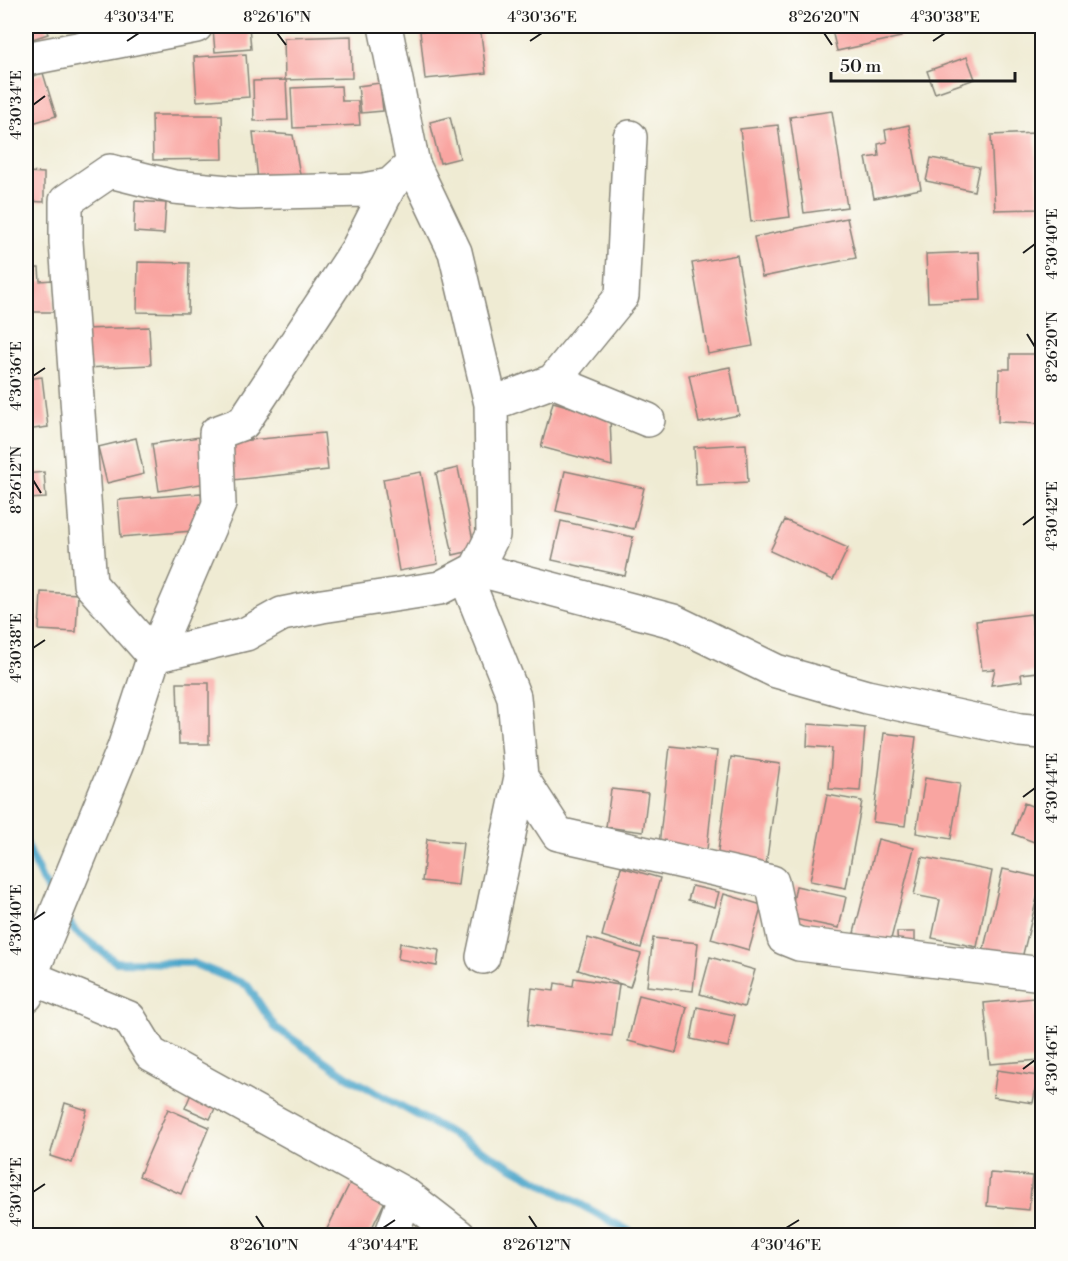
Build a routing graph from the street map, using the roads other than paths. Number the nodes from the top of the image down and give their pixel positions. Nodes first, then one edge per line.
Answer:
1 (196, 26) edge
2 (385, 26) edge
3 (26, 59) edge
4 (630, 137) dead end
5 (401, 175) junction
6 (553, 381) junction
7 (491, 404) junction
8 (648, 420) dead end
9 (471, 572) junction
10 (154, 656) junction
11 (1042, 732) edge
12 (521, 777) junction
13 (483, 957) dead end
14 (1042, 974) edge
15 (27, 984) edge
16 (406, 1195) junction
17 (391, 1236) edge
18 (459, 1236) edge

1 - 3 street
2 - 5 street
4 - 6 street
5 - 7 street
5 - 10 street
5 - 10 street
6 - 7 street
6 - 8 street
7 - 9 street
9 - 10 street
9 - 11 street
9 - 12 street
10 - 15 street
12 - 13 street
12 - 14 street
15 - 16 street
16 - 17 street
16 - 18 street

